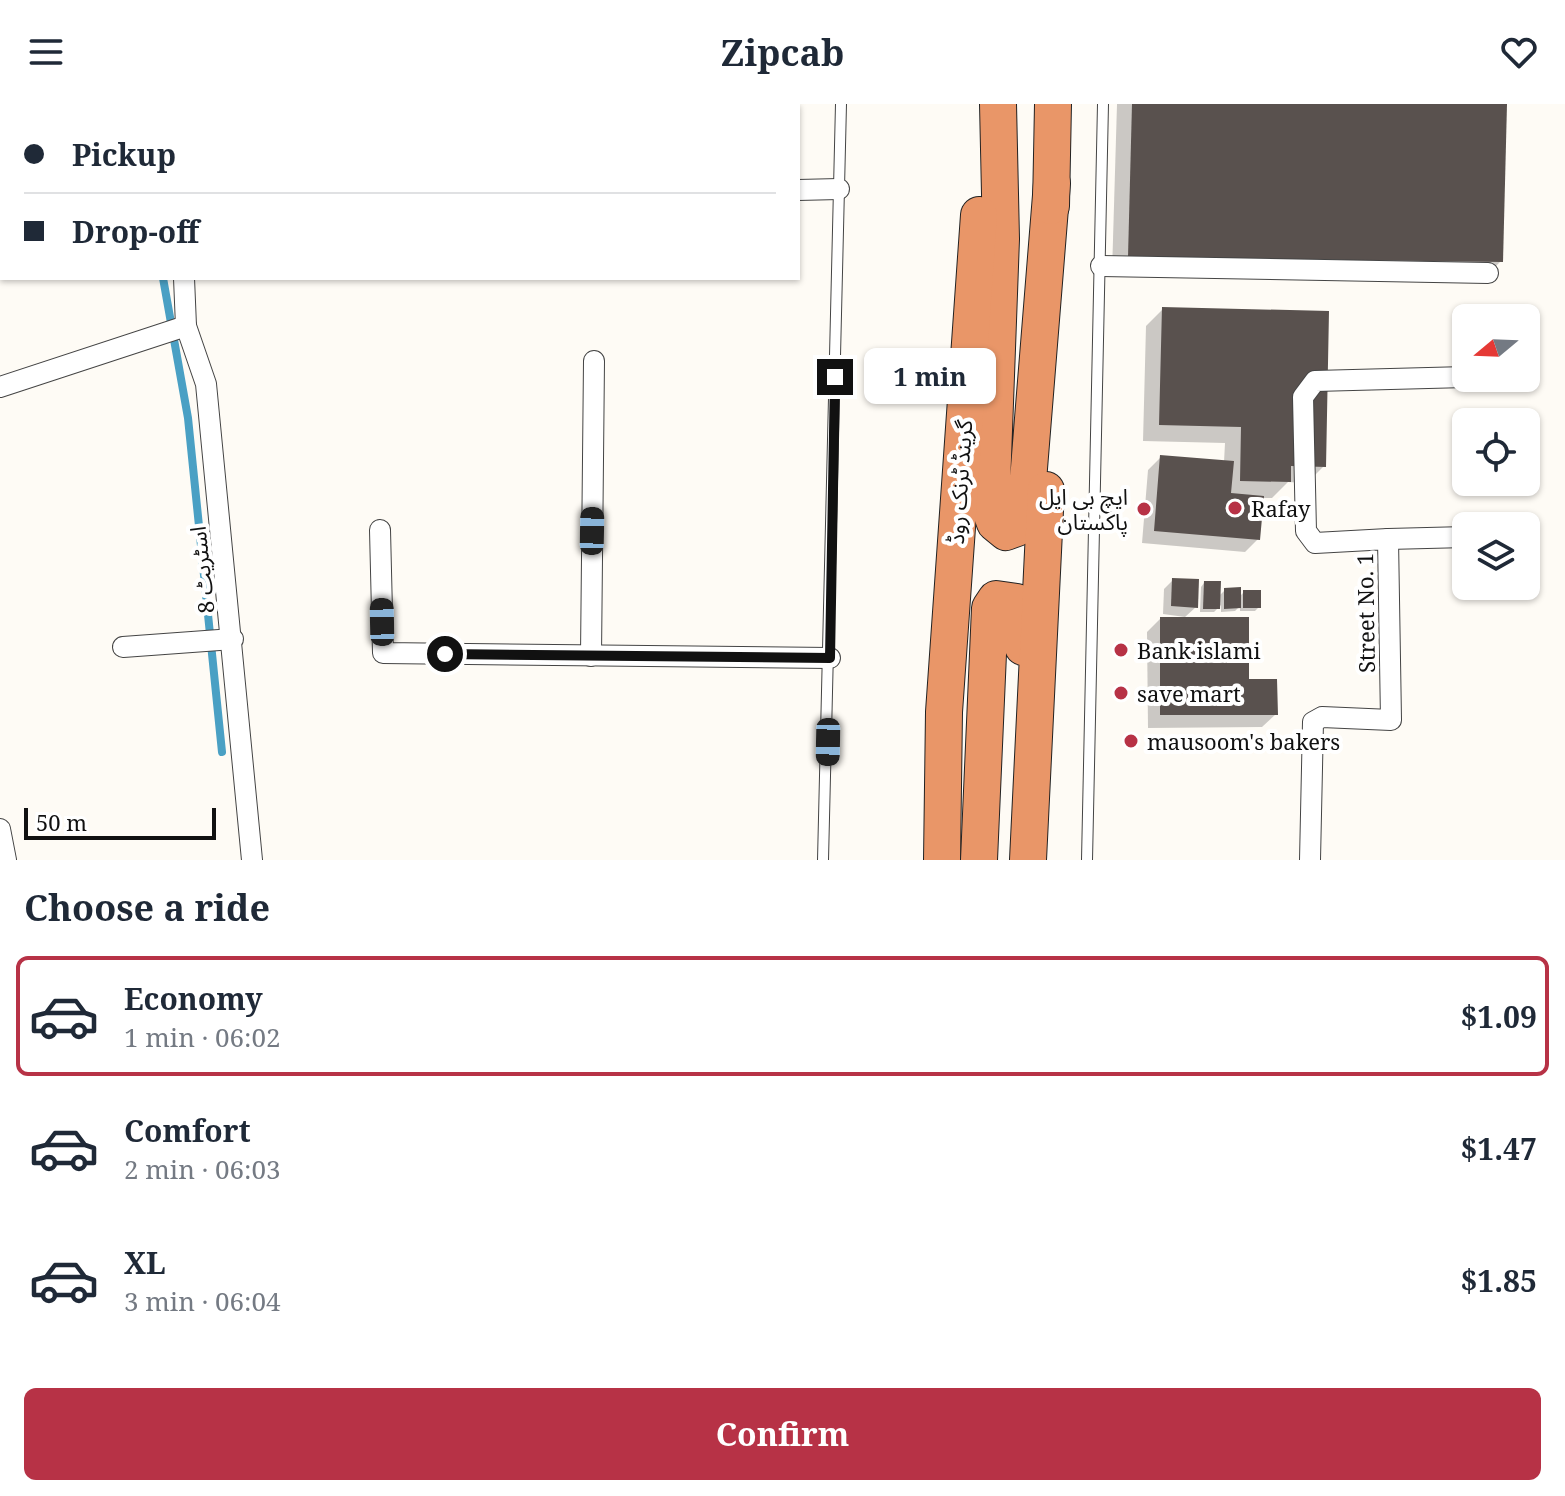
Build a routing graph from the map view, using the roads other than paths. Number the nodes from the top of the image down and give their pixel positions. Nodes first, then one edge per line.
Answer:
1 (841, 104) edge
2 (988, 104) edge
3 (998, 104) edge
4 (1053, 104) edge
5 (1103, 104) edge
6 (1052, 183) junction
7 (839, 189) junction
8 (800, 190) edge
9 (1101, 266) junction
10 (1488, 273) dead end
11 (184, 280) edge
12 (182, 327) junction
13 (594, 361) dead end
14 (1452, 377) edge
15 (0, 387) edge
16 (380, 530) dead end
17 (1452, 537) edge
18 (1388, 539) junction
19 (228, 639) junction
20 (123, 647) dead end
21 (591, 656) junction
22 (830, 658) junction
23 (1032, 736) junction
24 (0, 829) edge
25 (6, 860) edge
26 (252, 860) edge
27 (823, 860) edge
28 (942, 860) edge
29 (979, 860) edge
30 (1028, 860) edge
31 (1087, 860) edge
32 (1310, 860) edge

1 - 7 lane
2 - 28 highway, گرینڈ ٹرنک روڈ
3 - 6 highway
4 - 6 highway
5 - 9 lane
6 - 23 highway
7 - 8 street
7 - 22 lane
9 - 10 street
9 - 31 lane
11 - 12 street, اسٹریٹ 8
12 - 15 street
12 - 19 street, اسٹریٹ 8
13 - 21 street
14 - 18 street, Street No. 1
16 - 21 street
17 - 18 street
18 - 32 street, Street No. 1
19 - 20 street
19 - 26 street, اسٹریٹ 8
21 - 22 street
22 - 27 lane
23 - 29 highway
23 - 30 highway
24 - 25 street

